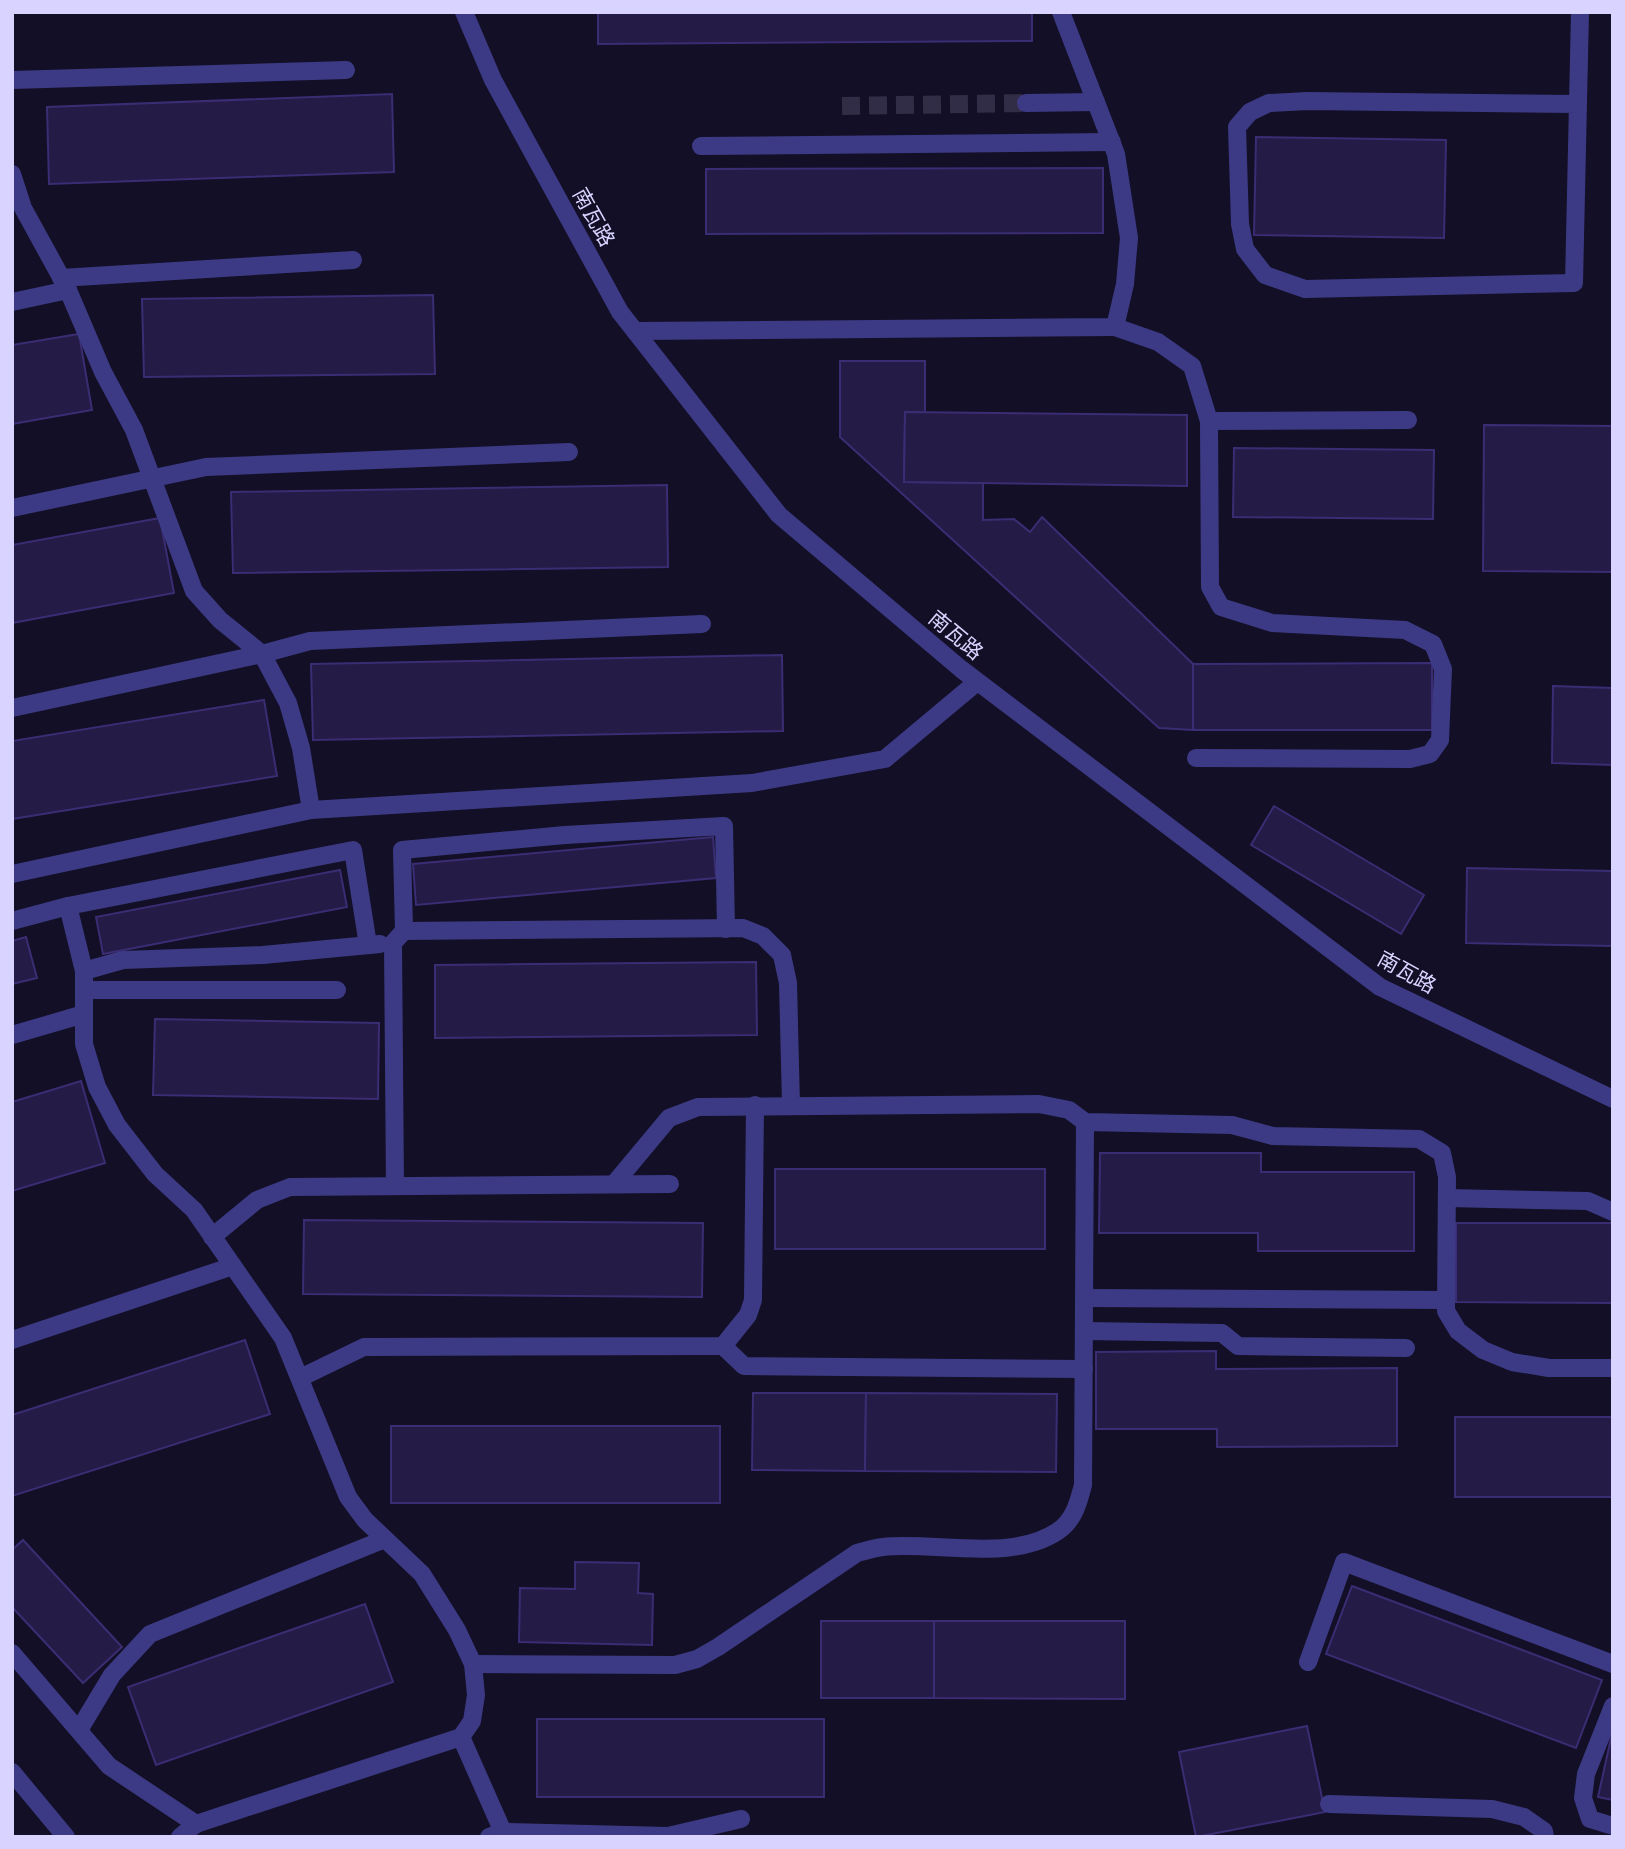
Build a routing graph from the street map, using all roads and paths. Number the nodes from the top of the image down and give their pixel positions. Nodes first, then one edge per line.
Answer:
1 (464, 12) edge
2 (1061, 12) edge
3 (1580, 12) edge
4 (346, 70) dead end
5 (12, 80) edge
6 (1096, 102) junction
7 (1026, 103) tunnel mouth
8 (1578, 104) junction
9 (1111, 142) junction
10 (701, 146) dead end
11 (12, 174) edge
12 (353, 260) dead end
13 (65, 284) junction
14 (12, 302) edge
15 (1115, 327) junction
16 (635, 331) junction
17 (1408, 420) dead end
18 (1209, 421) junction
19 (569, 452) dead end
20 (153, 478) junction
21 (12, 508) edge
22 (702, 624) dead end
23 (262, 654) junction
24 (978, 682) junction
25 (12, 708) edge
26 (1196, 758) dead end
27 (311, 810) junction
28 (12, 874) edge
29 (68, 906) junction
30 (12, 920) edge
31 (726, 929) junction
32 (399, 937) junction
33 (368, 945) junction
34 (84, 971) junction
35 (84, 990) junction
36 (337, 990) dead end
37 (84, 1014) junction
38 (12, 1035) edge
39 (1613, 1099) edge
40 (755, 1105) junction
41 (791, 1105) junction
42 (1085, 1122) junction
43 (614, 1184) junction
44 (670, 1184) dead end
45 (395, 1186) junction
46 (1447, 1198) junction
47 (1613, 1212) edge
48 (212, 1237) junction
49 (233, 1266) junction
50 (1084, 1298) junction
51 (1446, 1300) junction
52 (1084, 1331) junction
53 (12, 1340) edge
54 (723, 1346) junction
55 (1406, 1348) dead end
56 (1613, 1367) edge
57 (1084, 1369) junction
58 (300, 1378) junction
59 (385, 1539) junction
60 (12, 1653) edge
61 (1308, 1662) dead end
62 (473, 1664) junction
63 (1613, 1664) edge
64 (1613, 1706) edge
65 (79, 1730) junction
66 (461, 1737) junction
67 (12, 1772) edge
68 (1329, 1804) dead end
69 (741, 1819) dead end
70 (196, 1824) junction
71 (1613, 1826) edge
72 (496, 1834) edge
73 (65, 1837) edge
74 (180, 1837) edge
75 (1545, 1837) edge

1 - 16 street, 南瓦路
2 - 6 street
3 - 8 street
4 - 5 street
6 - 7 street
6 - 9 street
8 - 8 street
9 - 10 street
9 - 15 street
11 - 13 street
12 - 13 street
13 - 14 street
13 - 20 street
15 - 16 street
15 - 18 street
16 - 24 street, 南瓦路
17 - 18 street
18 - 26 street
19 - 20 street
20 - 21 street
20 - 23 street
22 - 23 street
23 - 25 street
23 - 27 street
24 - 27 street
24 - 39 street, 南瓦路
27 - 28 street
29 - 30 street
29 - 33 street
29 - 34 street
31 - 32 street
31 - 32 street
31 - 41 street
32 - 33 street
32 - 45 street
33 - 34 street
34 - 35 street
35 - 36 street
35 - 37 street
37 - 38 street
37 - 48 street
40 - 41 street
40 - 43 street
40 - 54 street
41 - 42 street
42 - 46 street
42 - 50 street
43 - 44 street
43 - 45 street
45 - 48 street
46 - 47 street
46 - 51 street
48 - 49 street
49 - 53 street
49 - 58 street
50 - 51 street
50 - 52 street
51 - 56 street
52 - 55 street
52 - 57 street
54 - 57 street
54 - 58 street
57 - 62 street
58 - 59 street
59 - 62 street
59 - 65 street
60 - 65 street
61 - 63 street
62 - 66 street
64 - 71 street
65 - 70 street
66 - 70 street
66 - 72 street
67 - 73 street
68 - 75 street
69 - 72 street
70 - 74 street

